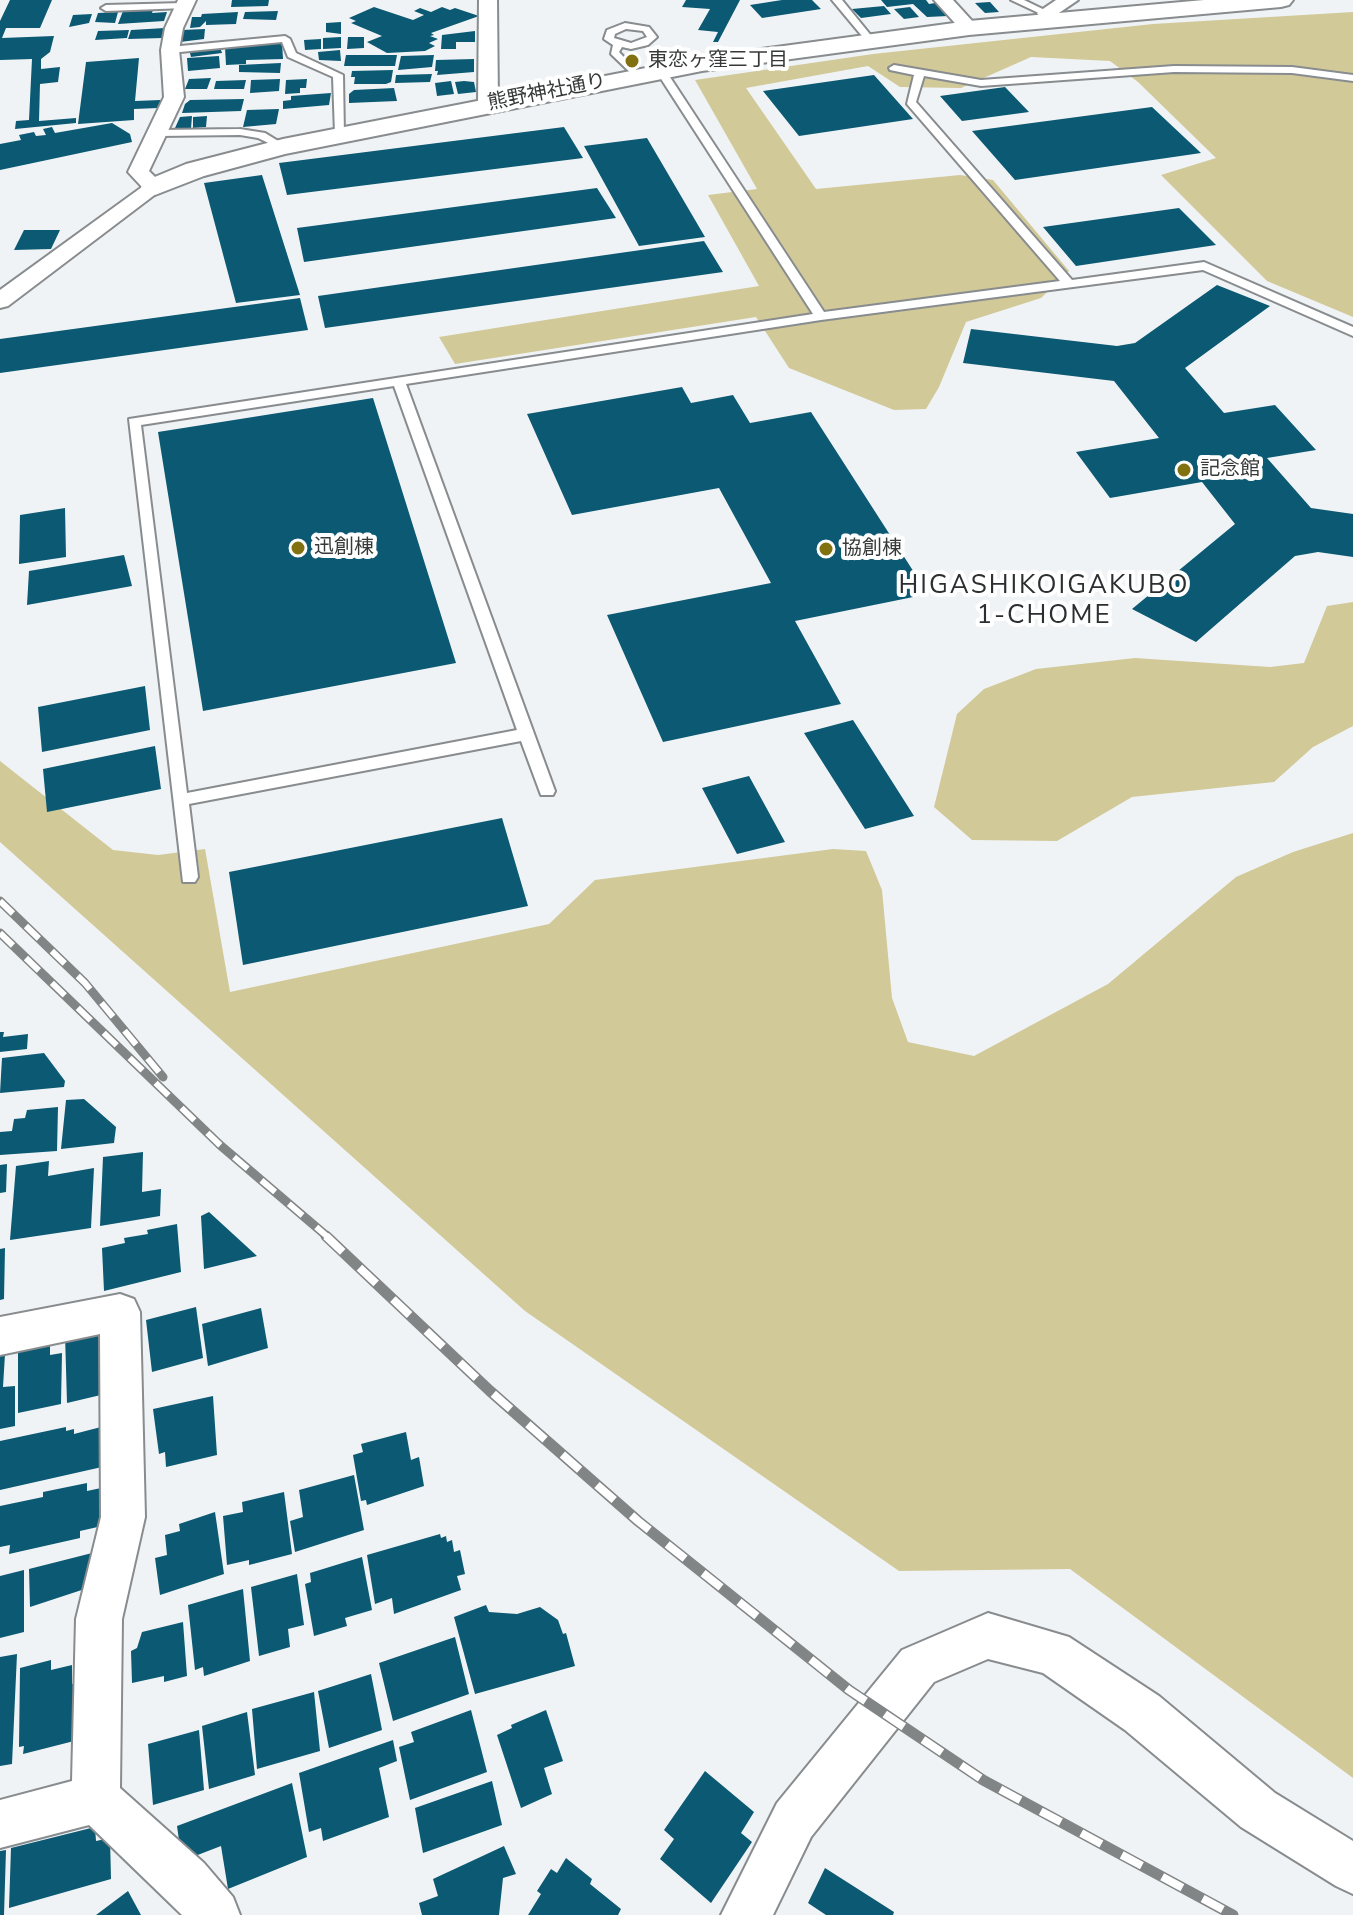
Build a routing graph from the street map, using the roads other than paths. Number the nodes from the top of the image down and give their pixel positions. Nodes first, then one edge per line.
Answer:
1 (488, 0) edge
2 (837, 0) edge
3 (943, 0) edge
4 (1016, 0) edge
5 (1069, 0) edge
6 (1281, 0) edge
7 (185, 3) edge
8 (106, 8) dead end
9 (1049, 17) junction
10 (969, 28) junction
11 (870, 40) junction
12 (619, 44) dead end
13 (170, 50) junction
14 (894, 68) dead end
15 (920, 73) junction
16 (649, 74) junction
17 (1353, 78) edge
18 (488, 104) junction
19 (158, 133) junction
20 (340, 134) junction
21 (283, 147) junction
22 (155, 187) junction
23 (1069, 284) junction
24 (0, 301) edge
25 (821, 316) junction
26 (1353, 332) edge
27 (399, 381) junction
28 (527, 734) junction
29 (547, 791) dead end
30 (180, 800) junction
31 (189, 877) dead end
32 (0, 1336) edge
33 (96, 1799) junction
34 (0, 1824) edge
35 (1353, 1869) edge
36 (215, 1915) edge
37 (746, 1915) edge

1 - 18 street
2 - 11 lane
3 - 10 street
4 - 9 lane
5 - 9 street
6 - 9 main road, 熊野神社通り
7 - 8 lane
7 - 13 street
9 - 10 main road, 熊野神社通り
10 - 11 main road, 熊野神社通り
11 - 16 main road, 熊野神社通り
12 - 16 lane
13 - 19 street
13 - 20 lane
14 - 15 lane
15 - 17 lane
15 - 23 lane
16 - 18 main road, 熊野神社通り
16 - 25 lane
18 - 20 main road, 熊野神社通り
19 - 21 lane
19 - 22 street
20 - 21 main road, 熊野神社通り
21 - 22 main road, 熊野神社通り
22 - 24 street, 熊野神社通り
23 - 25 lane
23 - 26 lane
25 - 27 lane
27 - 28 lane
27 - 30 lane
28 - 29 lane
28 - 30 lane
30 - 31 lane
32 - 33 street
33 - 34 street
33 - 36 street
35 - 37 street

